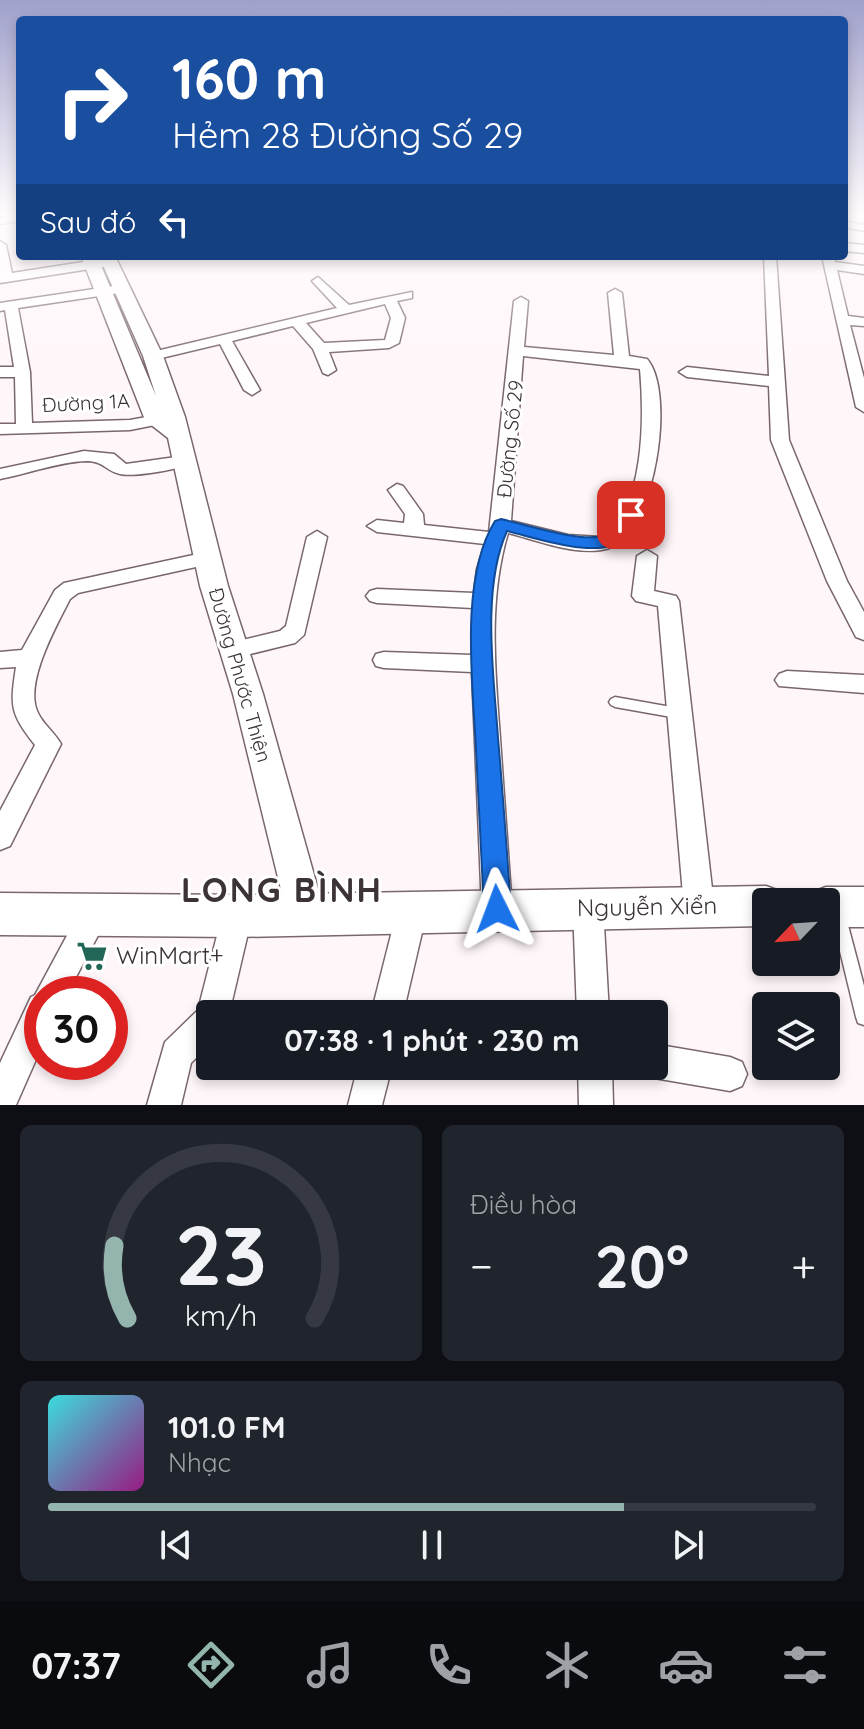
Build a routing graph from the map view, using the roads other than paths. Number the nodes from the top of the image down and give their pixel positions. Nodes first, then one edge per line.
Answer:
1 (771, 266) edge
2 (831, 266) edge
3 (105, 273) edge
4 (3, 278) edge
5 (318, 281) dead end
6 (615, 293) dead end
7 (407, 295) dead end
8 (389, 299) junction
9 (521, 301) dead end
10 (5, 306) edge
11 (347, 310) junction
12 (841, 320) junction
13 (297, 322) junction
14 (864, 322) edge
15 (224, 339) junction
16 (18, 342) junction
17 (0, 345) edge
18 (320, 348) junction
19 (519, 351) junction
20 (153, 356) junction
21 (622, 358) junction
22 (328, 370) dead end
23 (0, 372) edge
24 (22, 372) junction
25 (687, 372) dead end
26 (860, 375) edge
27 (779, 382) junction
28 (252, 390) dead end
29 (864, 407) edge
30 (24, 428) junction
31 (0, 429) edge
32 (173, 433) junction
33 (0, 474) edge
34 (397, 490) dead end
35 (377, 526) dead end
36 (414, 530) junction
37 (498, 532) junction
38 (317, 537) dead end
39 (647, 556) dead end
40 (207, 558) junction
41 (377, 596) dead end
42 (484, 601) junction
43 (864, 632) edge
44 (234, 650) junction
45 (29, 658) junction
46 (0, 660) edge
47 (384, 660) dead end
48 (483, 664) junction
49 (787, 680) dead end
50 (864, 684) edge
51 (615, 702) dead end
52 (679, 713) junction
53 (0, 838) edge
54 (699, 906) junction
55 (752, 906) edge
56 (588, 907) junction
57 (842, 907) edge
58 (497, 909) junction
59 (412, 911) junction
60 (0, 914) edge
61 (94, 914) junction
62 (306, 914) junction
63 (237, 916) junction
64 (60, 976) edge
65 (216, 1000) edge
66 (390, 1000) edge
67 (592, 1000) edge
68 (864, 1017) edge
69 (196, 1035) edge
70 (24, 1048) edge
71 (668, 1063) edge
72 (730, 1074) dead end
73 (371, 1080) edge
74 (595, 1080) edge
75 (0, 1102) edge
76 (164, 1105) edge
77 (365, 1105) edge
78 (596, 1105) edge

1 - 27 street
2 - 12 street
3 - 4 street
3 - 10 street
3 - 20 street, Đường Phước Thiện
3 - 32 street, Đường Phước Thiện
5 - 11 street
6 - 21 street
7 - 8 street
8 - 11 street
8 - 18 street
9 - 19 street, Đường Số 29
10 - 16 street
11 - 13 street
12 - 14 street
12 - 26 street
13 - 15 street
13 - 18 street
15 - 20 street
15 - 28 street
16 - 17 street
16 - 24 street
18 - 22 street
19 - 21 street
19 - 37 street, Đường Số 29
20 - 32 street, Đường Phước Thiện
21 - 37 street
23 - 24 street
24 - 30 street
25 - 27 street
26 - 29 street
27 - 43 street
30 - 31 street, Đường 1A
30 - 32 street, Đường 1A
32 - 33 street
32 - 40 street, Đường Phước Thiện
34 - 36 street
35 - 36 street
36 - 37 street
37 - 42 street, Đường Số 29
38 - 44 street
39 - 52 street
40 - 44 street, Đường Phước Thiện
40 - 45 street
41 - 42 street
42 - 48 street, Đường Số 29
44 - 62 street, Đường Phước Thiện
45 - 46 street
45 - 53 street
47 - 48 street
48 - 58 street, Đường Số 29
49 - 50 street
51 - 52 lane
52 - 54 street
54 - 55 main road, Nguyễn Xiển
54 - 56 main road, Nguyễn Xiển
56 - 58 main road, Nguyễn Xiển
56 - 67 street
57 - 68 lane
58 - 59 main road, Nguyễn Xiển
59 - 62 main road, Nguyễn Xiển
59 - 66 street
60 - 61 main road, Nguyễn Xiển
61 - 63 main road, Nguyễn Xiển
61 - 64 street
62 - 63 main road, Nguyễn Xiển
63 - 65 street
69 - 76 street
70 - 75 street
71 - 72 street
73 - 77 street
74 - 78 street

